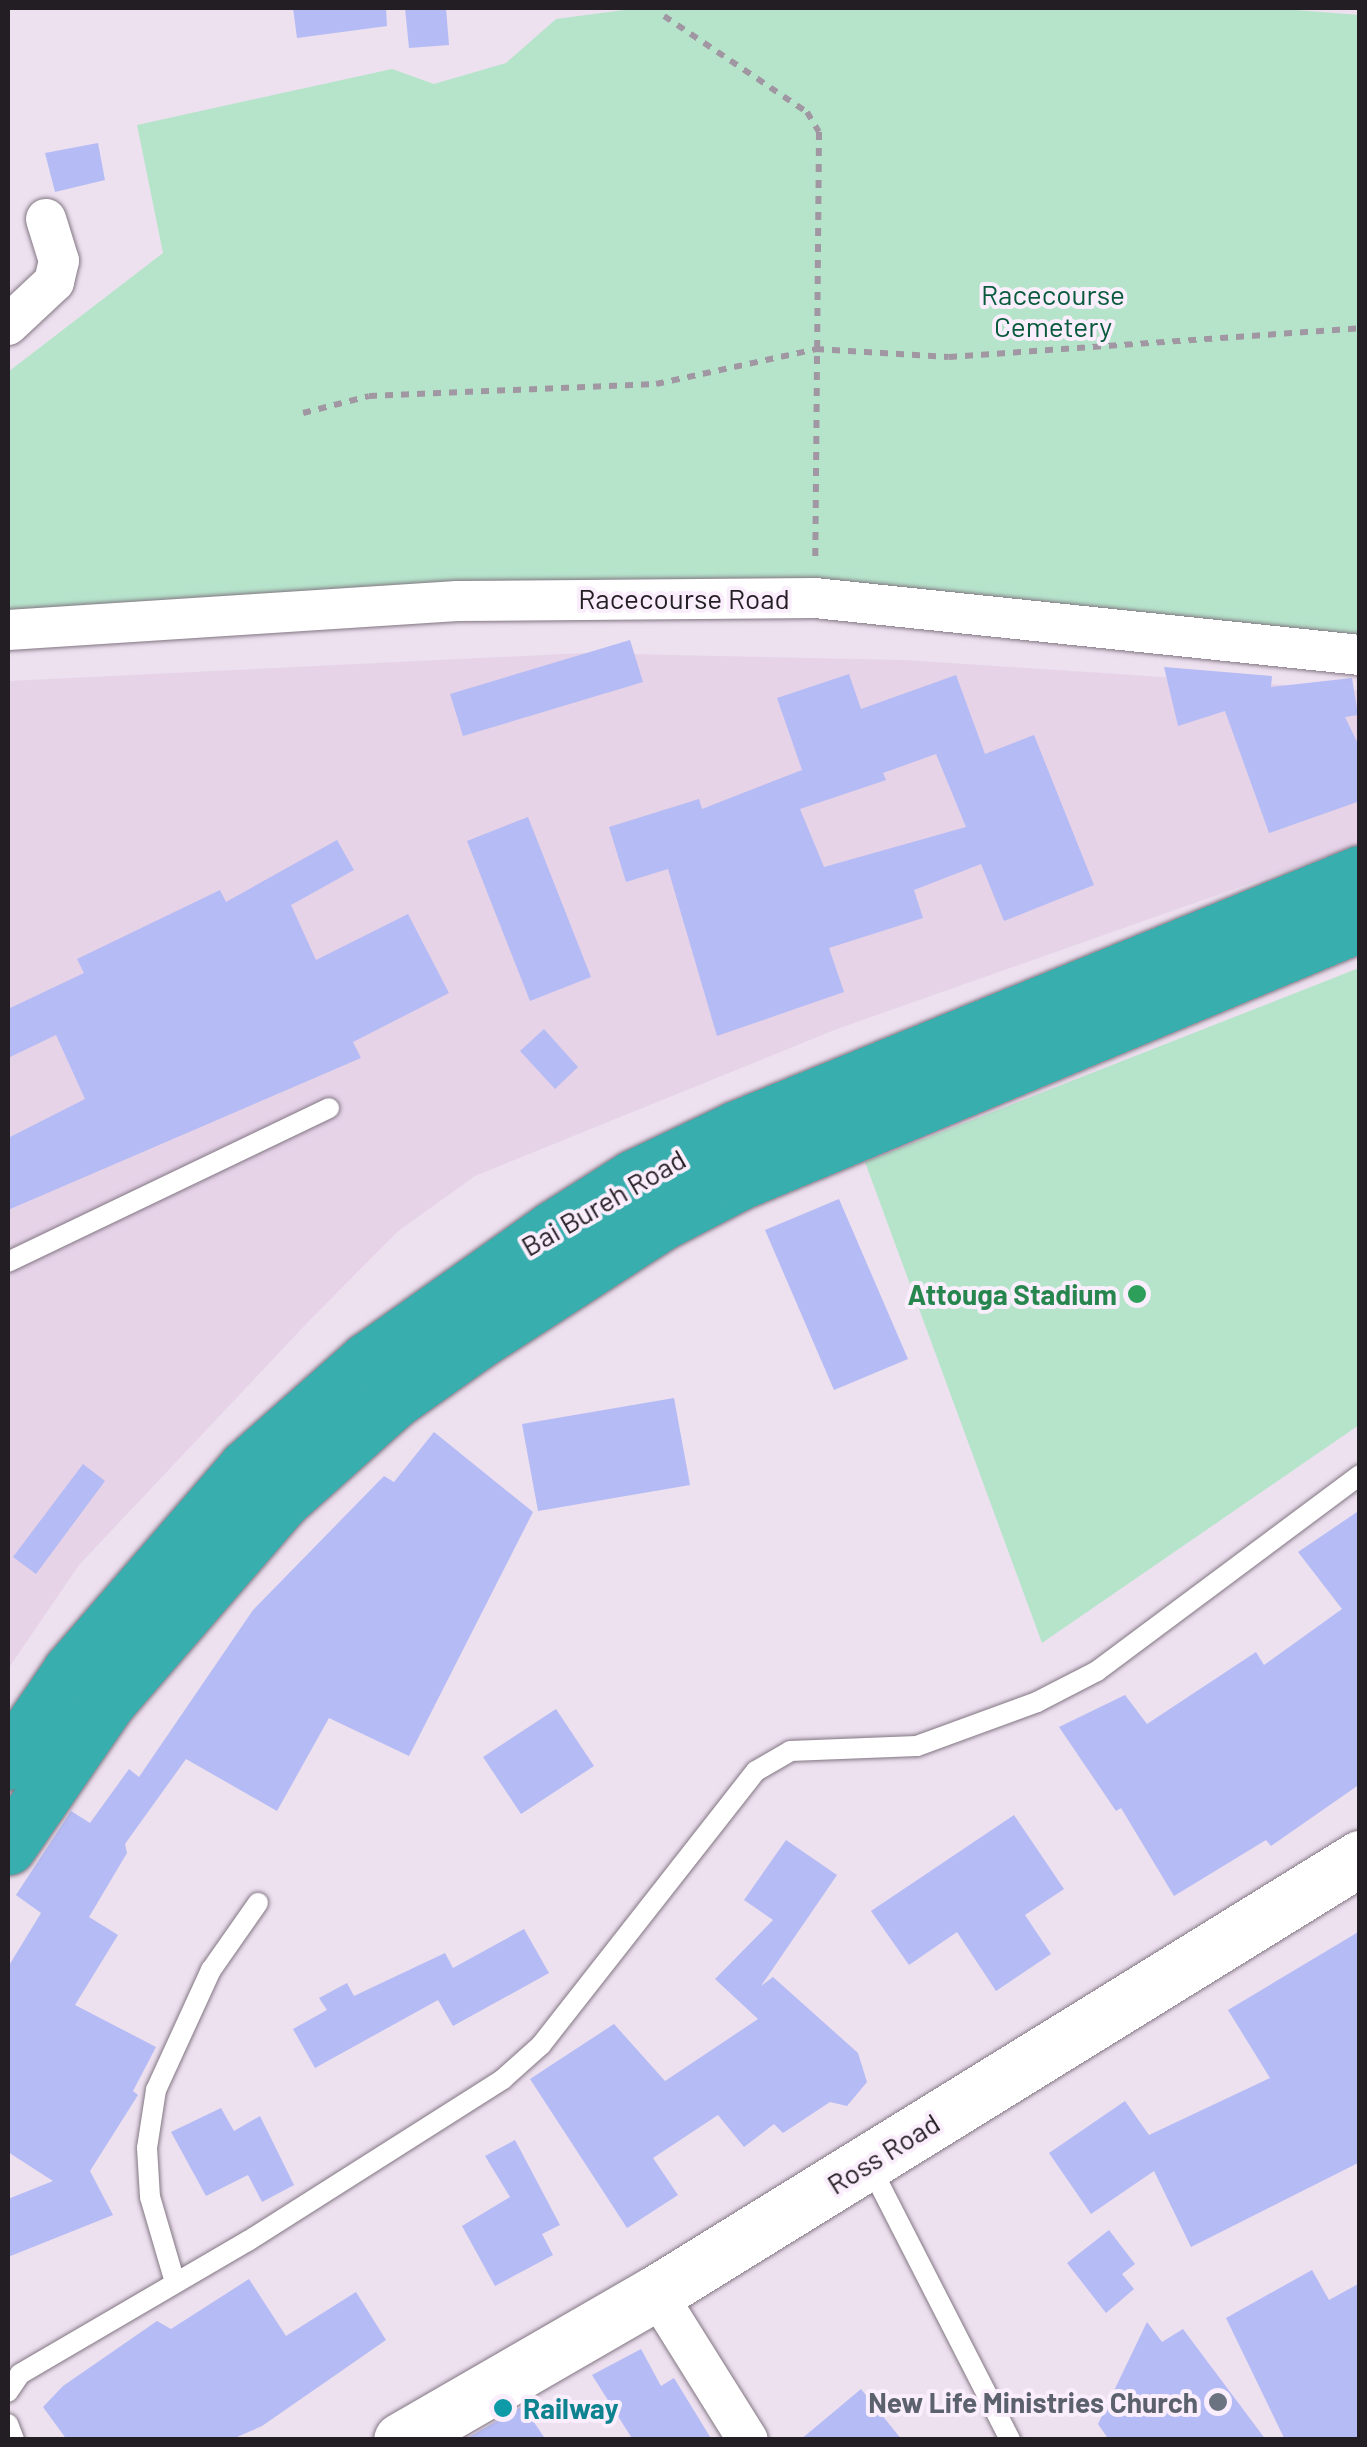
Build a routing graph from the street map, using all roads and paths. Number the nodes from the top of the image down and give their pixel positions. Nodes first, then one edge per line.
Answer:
1 (664, 16) dead end
2 (46, 219) dead end
3 (8, 325) edge
4 (1360, 328) edge
5 (816, 349) junction
6 (303, 413) dead end
7 (815, 598) junction
8 (8, 630) edge
9 (1360, 655) edge
10 (1360, 873) edge
11 (1360, 924) edge
12 (329, 1108) dead end
13 (8, 1262) edge
14 (1360, 1476) edge
15 (8, 1762) edge
16 (8, 1847) edge
17 (1360, 1858) edge
18 (258, 1903) dead end
19 (868, 2162) junction
20 (174, 2279) junction
21 (656, 2293) junction
22 (8, 2392) edge
23 (8, 2424) edge
24 (414, 2436) edge
25 (14, 2440) edge
26 (748, 2440) edge
27 (1010, 2440) edge

1 - 5 path
2 - 3 street
4 - 5 path
5 - 6 path
5 - 7 path
7 - 8 street, Racecourse Road
7 - 9 street, Racecourse Road
10 - 15 highway, Bai Bureh Road
11 - 16 highway
12 - 13 lane
14 - 20 lane
17 - 19 main road, Ross Road
18 - 20 lane
19 - 21 main road, Ross Road
19 - 27 lane
20 - 22 lane
21 - 24 main road, Ross Road
21 - 26 street
23 - 25 lane

